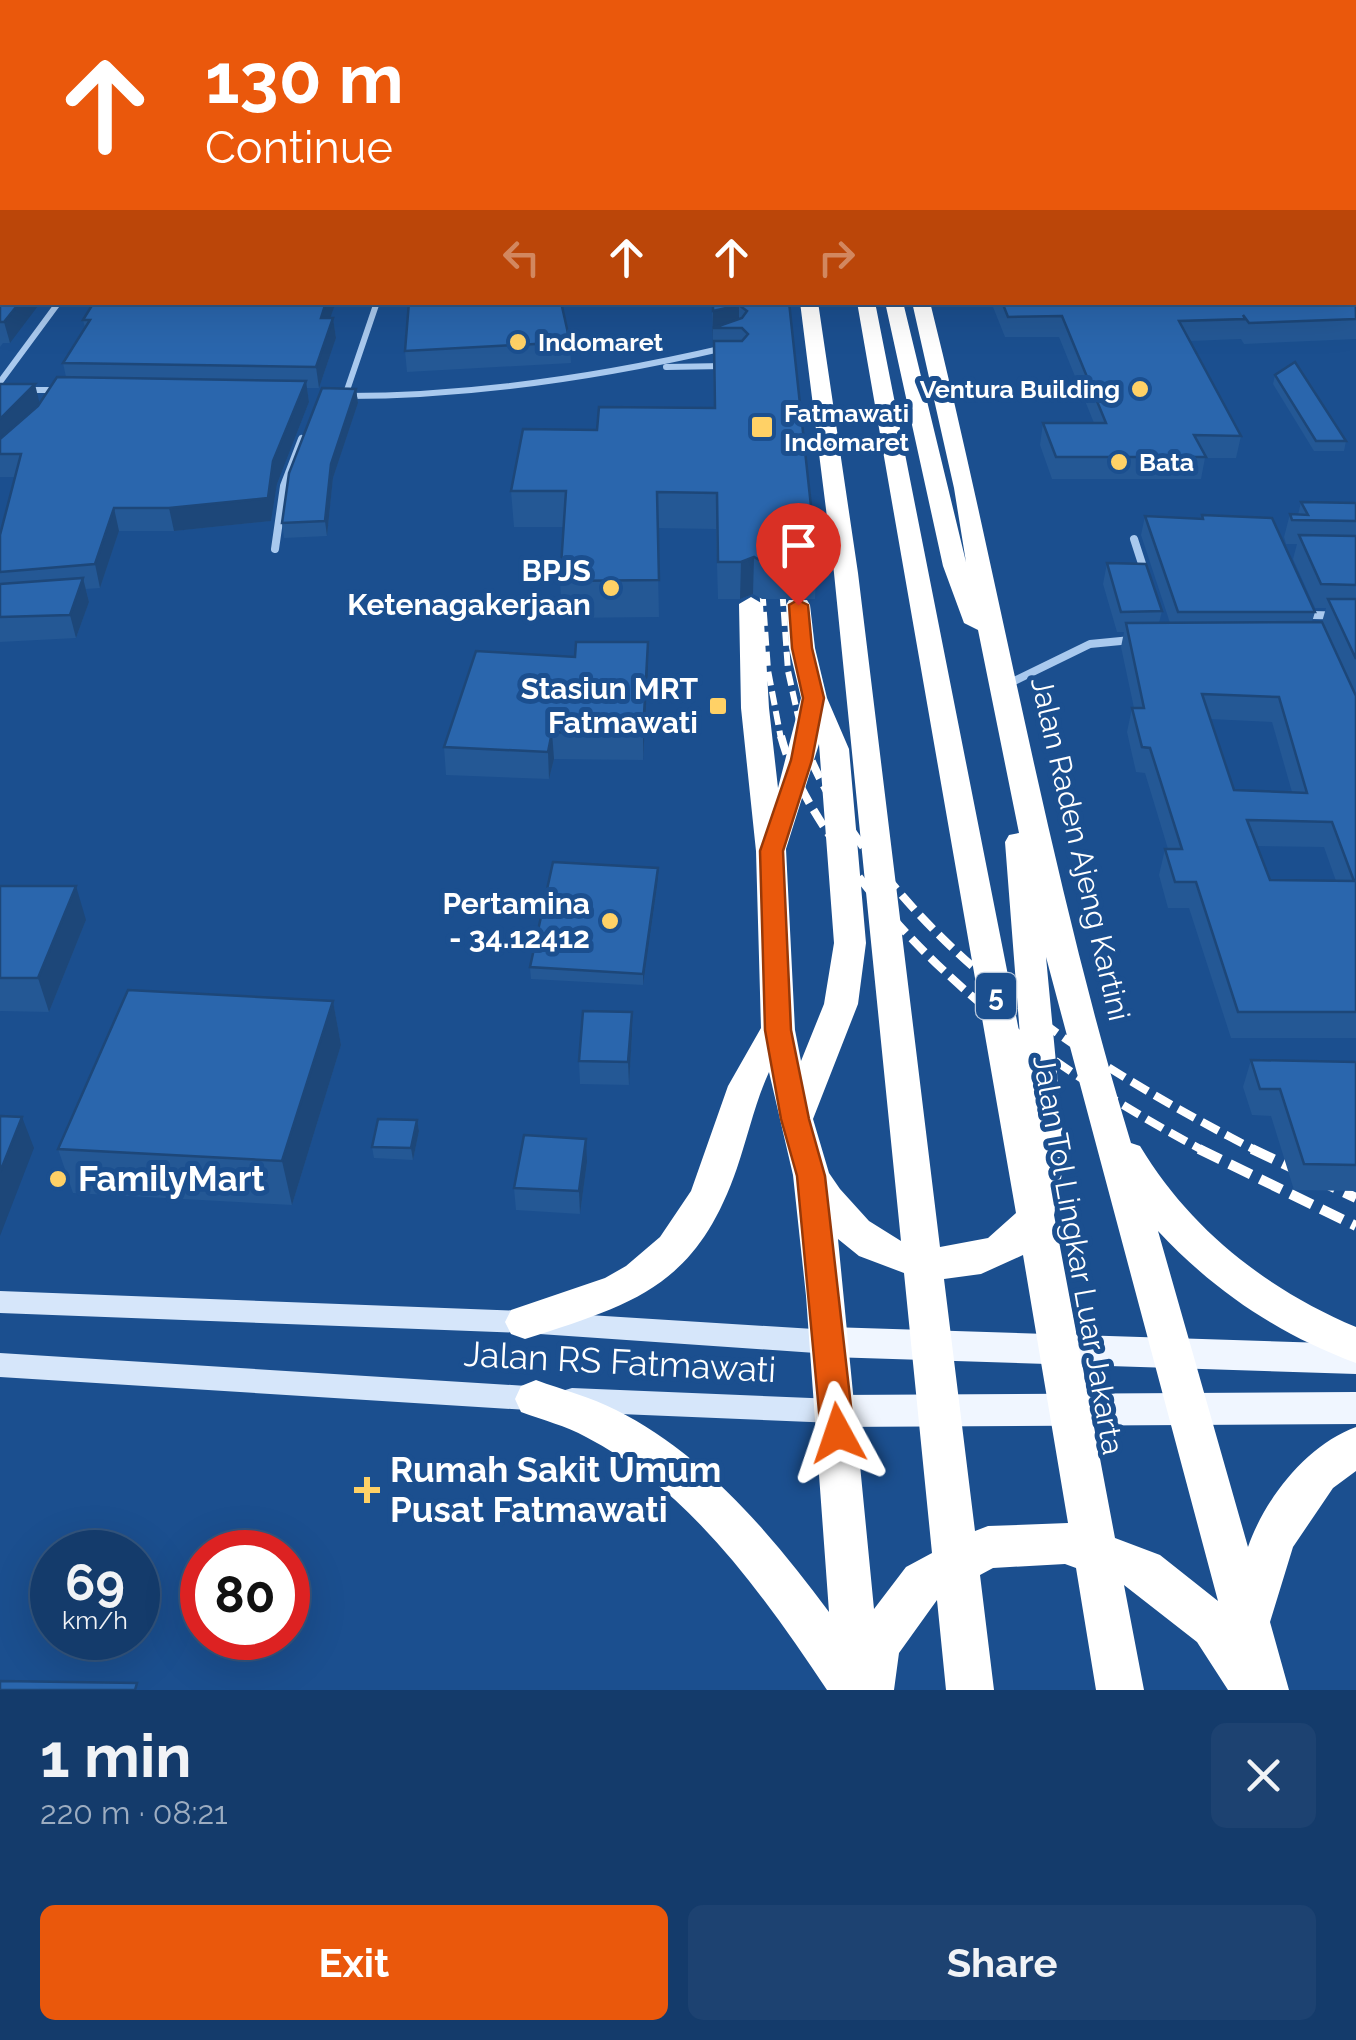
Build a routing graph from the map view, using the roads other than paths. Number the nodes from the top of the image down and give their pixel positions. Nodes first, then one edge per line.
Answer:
1 (57, 305) edge
2 (376, 305) edge
3 (809, 305) edge
4 (867, 305) edge
5 (895, 305) edge
6 (922, 305) edge
7 (739, 344) edge
8 (643, 368) junction
9 (740, 368) edge
10 (0, 382) edge
11 (0, 390) edge
12 (60, 390) junction
13 (78, 391) edge
14 (332, 396) edge
15 (345, 396) junction
16 (49, 406) edge
17 (305, 432) edge
18 (1134, 539) dead end
19 (275, 550) dead end
20 (1151, 590) edge
21 (1305, 599) edge
22 (751, 604) dead end
23 (802, 606) dead end
24 (1312, 615) junction
25 (1356, 616) edge
26 (1317, 627) edge
27 (1148, 640) edge
28 (999, 675) junction
29 (811, 683) junction
30 (1010, 728) junction
31 (771, 851) junction
32 (778, 1030) junction
33 (1106, 1114) junction
34 (795, 1119) junction
35 (811, 1176) junction
36 (0, 1302) edge
37 (525, 1322) junction
38 (830, 1342) junction
39 (1356, 1345) edge
40 (1172, 1354) junction
41 (1356, 1359) edge
42 (0, 1364) edge
43 (536, 1398) junction
44 (1187, 1408) junction
45 (1356, 1408) edge
46 (835, 1411) junction
47 (1356, 1446) edge
48 (1248, 1618) junction
49 (856, 1690) edge
50 (870, 1690) edge
51 (970, 1690) edge
52 (1120, 1690) edge
53 (1256, 1690) edge
54 (1264, 1690) edge

1 - 10 street
2 - 15 street
3 - 51 highway
4 - 52 highway, Jalan Tol Lingkar Luar Jakarta / 5
5 - 28 highway
6 - 28 highway, Jalan Raden Ajeng Kartini
7 - 8 street
8 - 9 street
8 - 15 street
11 - 12 street
12 - 13 street
12 - 16 street
14 - 15 street
17 - 19 street
18 - 20 street
21 - 24 street
22 - 31 highway
23 - 29 highway
24 - 25 street
24 - 26 street
27 - 28 street
28 - 30 highway, Jalan Raden Ajeng Kartini
29 - 31 highway
29 - 34 highway
30 - 33 highway, Jalan Raden Ajeng Kartini
30 - 35 highway
31 - 32 highway
32 - 34 highway
32 - 37 highway
33 - 39 highway
33 - 40 highway, Jalan Raden Ajeng Kartini
34 - 35 highway
35 - 38 highway
36 - 37 main road, Jalan RS Fatmawati
37 - 38 main road, Jalan RS Fatmawati
38 - 40 main road, Jalan RS Fatmawati
38 - 46 highway
40 - 41 main road, Jalan RS Fatmawati
40 - 44 highway, Jalan Raden Ajeng Kartini
42 - 43 main road, Jalan RS Fatmawati
43 - 46 main road, Jalan RS Fatmawati
43 - 49 highway
44 - 45 main road, Jalan RS Fatmawati
44 - 46 main road, Jalan RS Fatmawati
44 - 48 highway, Jalan Raden Ajeng Kartini
46 - 49 highway
47 - 48 highway
48 - 54 highway, Jalan Raden Ajeng Kartini
50 - 53 highway

